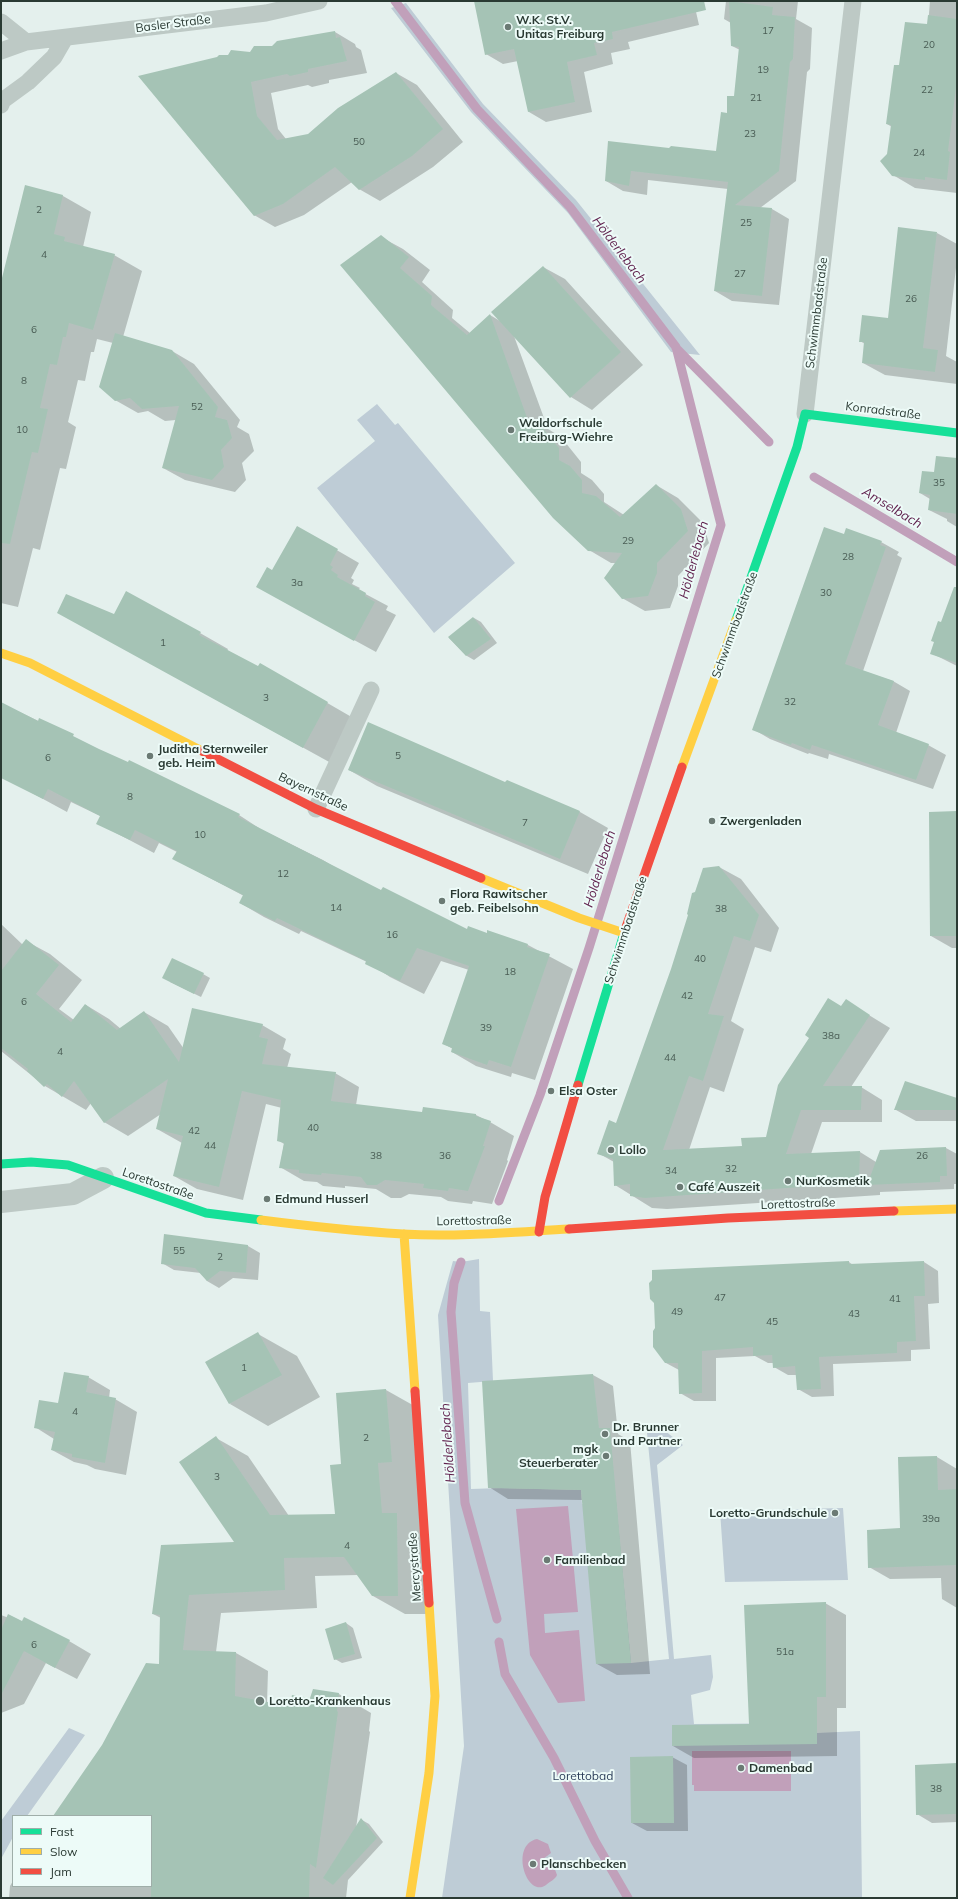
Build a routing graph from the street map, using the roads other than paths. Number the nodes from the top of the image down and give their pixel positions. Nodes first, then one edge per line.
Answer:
1 (319, 1) edge
2 (853, 1) edge
3 (1, 22) edge
4 (65, 38) junction
5 (26, 42) junction
6 (1, 51) edge
7 (1, 102) edge
8 (805, 414) junction
9 (957, 433) edge
10 (1, 653) edge
11 (371, 690) dead end
12 (316, 809) junction
13 (624, 933) junction
14 (1, 1164) edge
15 (103, 1178) junction
16 (1, 1202) edge
17 (957, 1209) edge
18 (540, 1232) junction
19 (404, 1234) junction
20 (410, 1898) edge

1 - 4 lane, Basler Straße
2 - 8 lane, Schwimmbadstraße
3 - 5 lane
4 - 5 lane, Basler Straße
4 - 7 lane
5 - 6 lane, Basler Straße
8 - 9 street, Konradstraße
8 - 13 street, Schwimmbadstraße
10 - 12 street, Bayernstraße
11 - 12 lane
12 - 13 street, Bayernstraße
13 - 18 street, Schwimmbadstraße
14 - 15 street, Lorettostraße
15 - 16 street
15 - 19 street, Lorettostraße
17 - 18 street, Lorettostraße
18 - 19 street, Lorettostraße
19 - 20 street, Mercystraße

